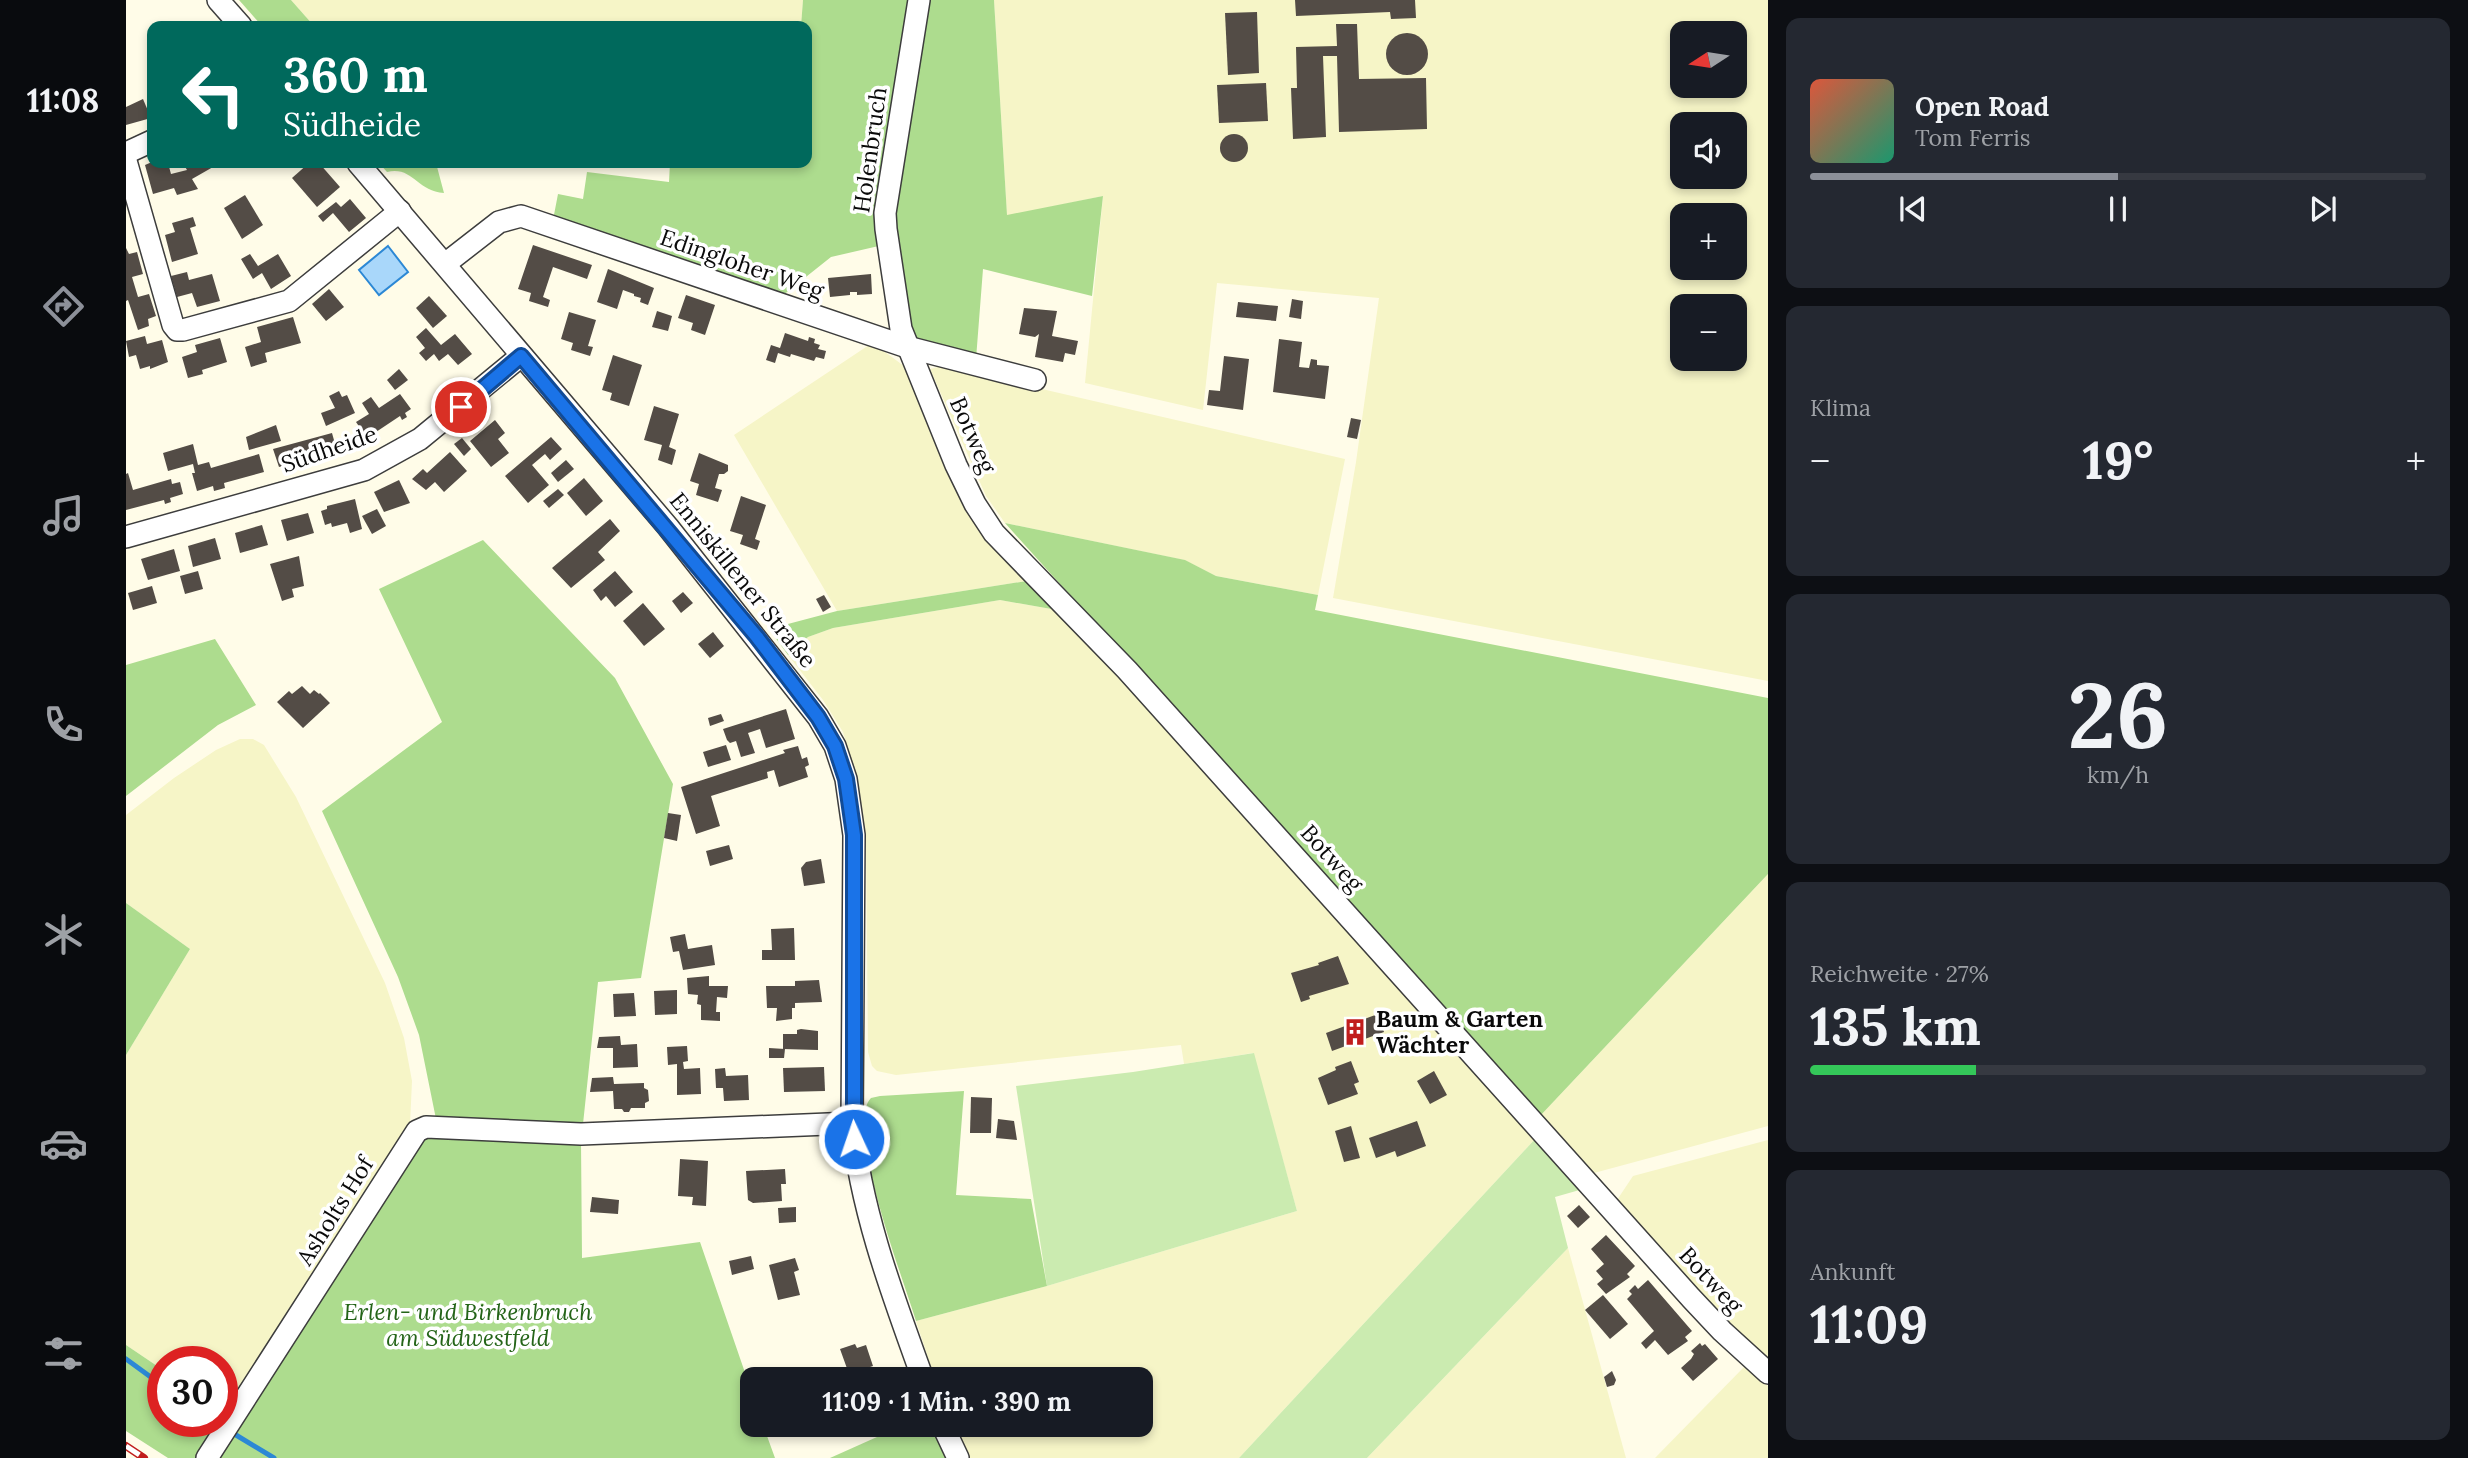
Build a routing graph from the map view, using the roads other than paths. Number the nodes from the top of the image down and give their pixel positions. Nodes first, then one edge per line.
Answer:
1 (218, 0) edge
2 (919, 0) edge
3 (237, 21) edge
4 (147, 143) edge
5 (126, 153) edge
6 (126, 161) edge
7 (362, 168) edge
8 (400, 211) junction
9 (445, 264) junction
10 (907, 347) junction
11 (521, 356) junction
12 (1035, 380) dead end
13 (126, 537) edge
14 (852, 1123) junction
15 (919, 1367) edge
16 (1768, 1373) edge
17 (948, 1437) edge
18 (207, 1458) edge
19 (958, 1458) edge

1 - 3 street
2 - 10 street, Holenbruch
4 - 5 street
6 - 8 street
7 - 8 street, Enniskillener Straße
8 - 9 street, Enniskillener Straße
9 - 10 street, Edingloher Weg
9 - 11 street, Enniskillener Straße
10 - 12 street, Edingloher Weg
10 - 16 street, Botweg
11 - 13 street, Südheide
11 - 14 street, Enniskillener Straße
14 - 15 street, Enniskillener Straße
14 - 18 street, Asholts Hof
17 - 19 street

